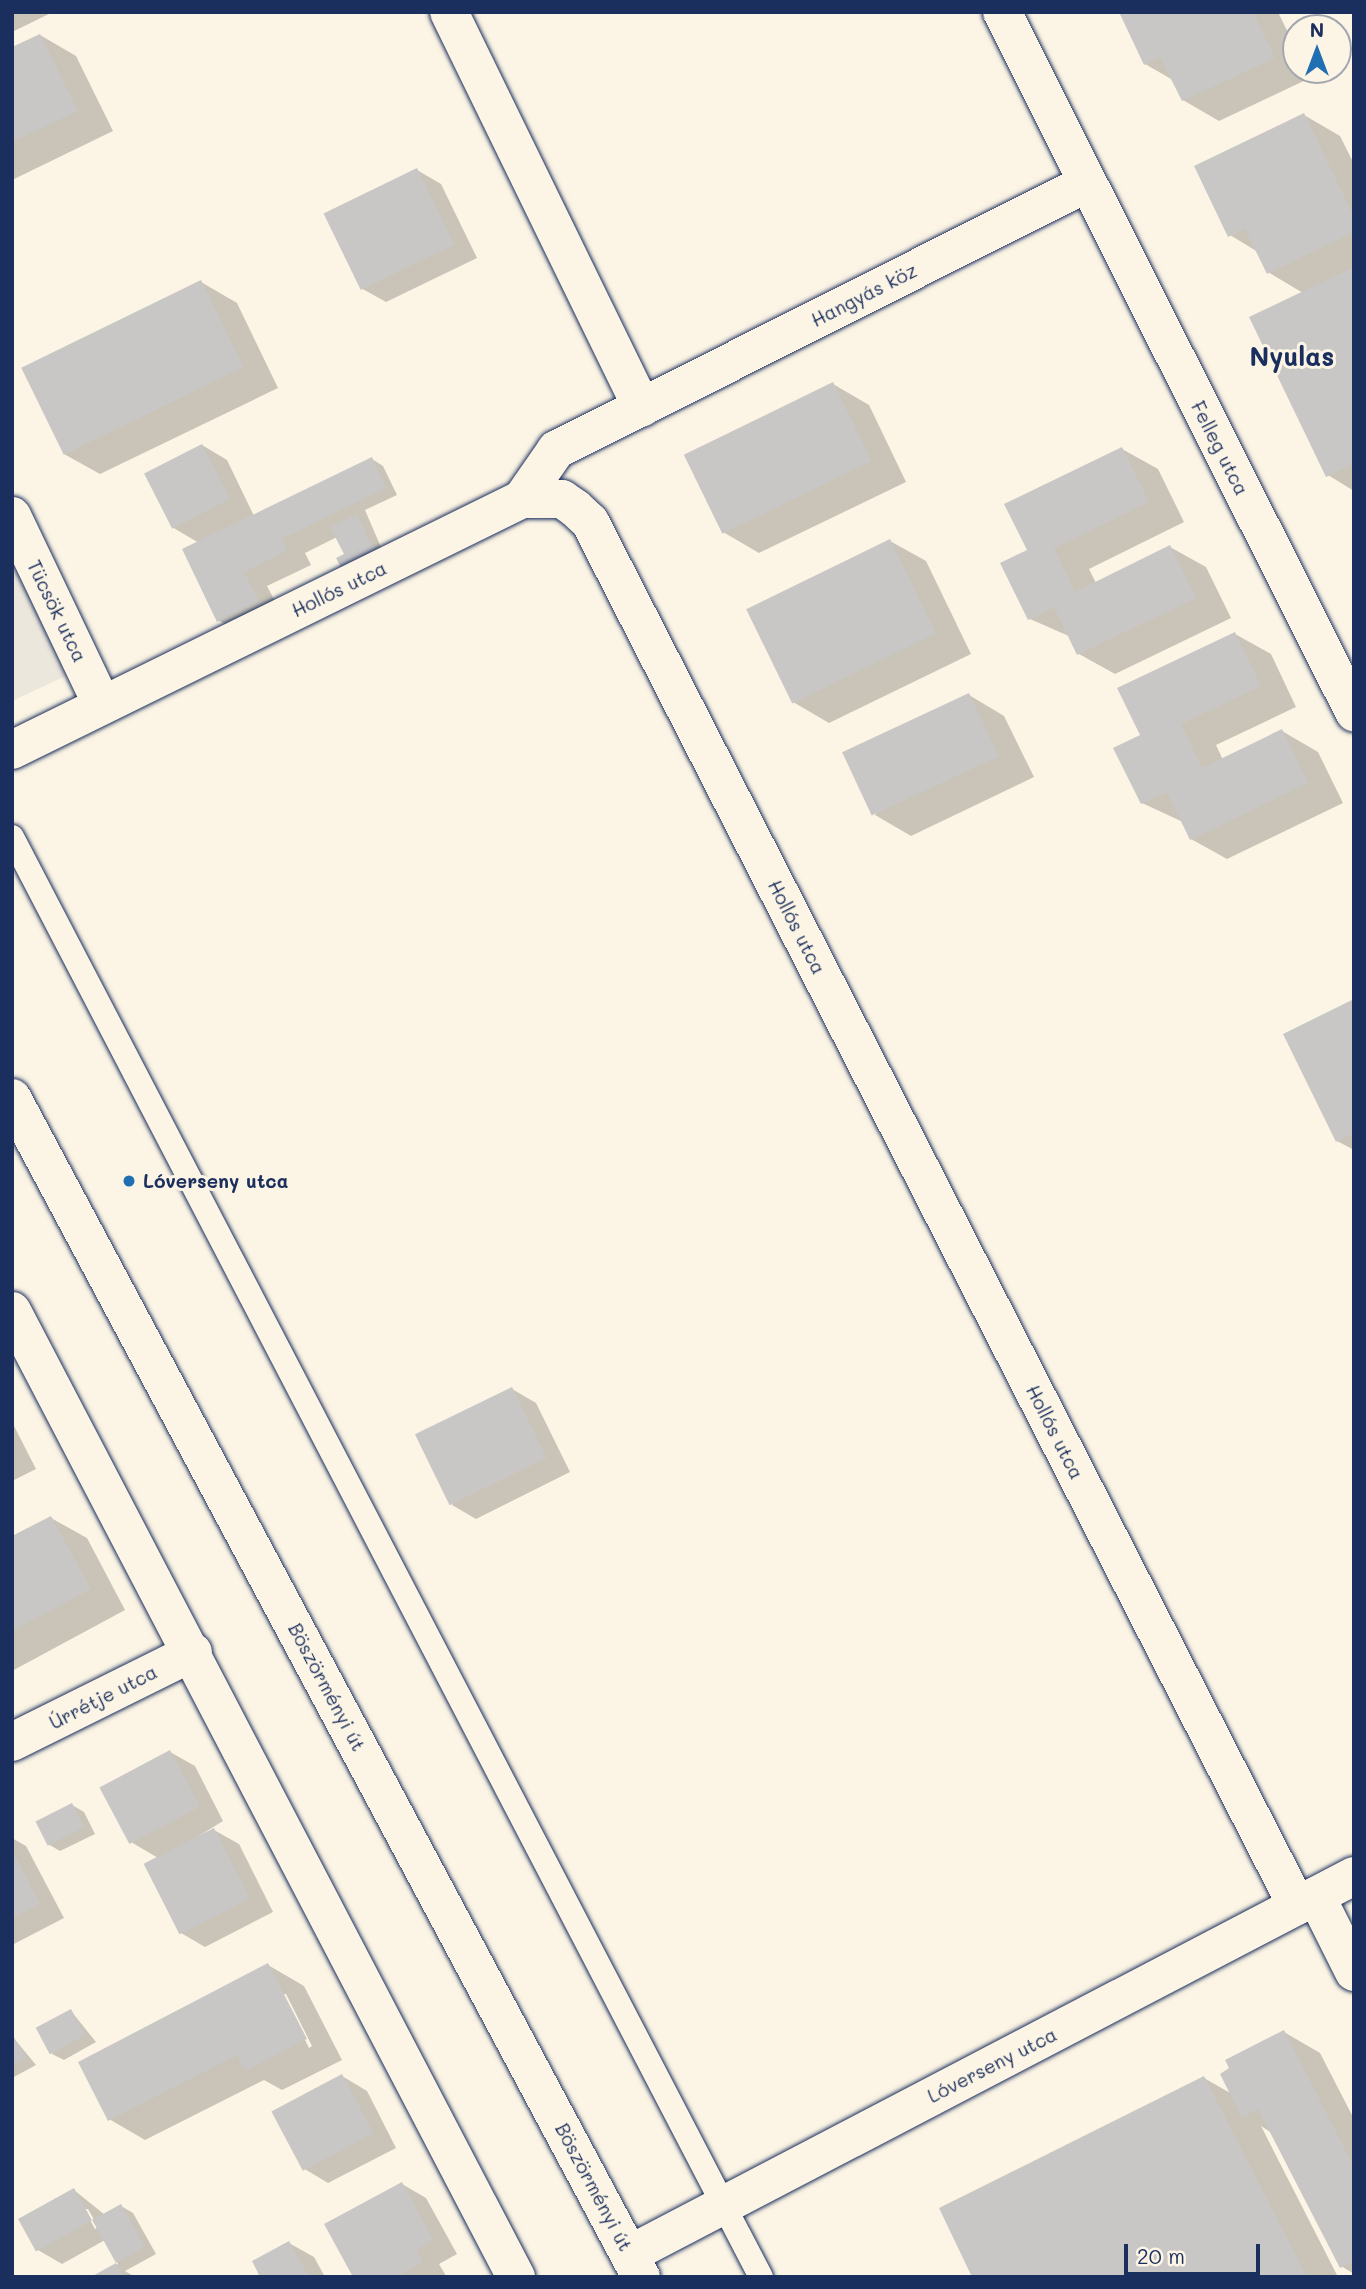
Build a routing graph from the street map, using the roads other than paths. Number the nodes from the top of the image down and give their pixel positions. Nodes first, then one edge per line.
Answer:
1 (449, 12) edge
2 (1002, 12) edge
3 (1087, 183) junction
4 (642, 407) junction
5 (522, 499) junction
6 (12, 516) edge
7 (102, 705) junction
8 (1354, 712) edge
9 (12, 750) edge
10 (12, 837) edge
11 (12, 1098) edge
12 (12, 1311) edge
13 (193, 1652) junction
14 (12, 1742) edge
15 (1354, 1876) edge
16 (1307, 1901) junction
17 (1354, 1972) edge
18 (723, 2204) junction
19 (635, 2265) edge
20 (516, 2277) edge
21 (761, 2277) edge

1 - 4 street
2 - 3 street, Felleg utca
3 - 4 street, Hangyás köz
3 - 8 street, Felleg utca
4 - 5 street, Hangyás köz
5 - 7 street, Hollós utca
5 - 16 street, Hollós utca
6 - 7 street, Tücsök utca
7 - 9 street, Hollós utca
10 - 18 lane
11 - 19 street, Böszörményi út
12 - 13 street
13 - 14 street, Úrrétje utca
13 - 20 street
15 - 16 street, Lóverseny utca
16 - 17 street, Hollós utca
16 - 18 street, Lóverseny utca
18 - 19 street, Lóverseny utca
18 - 21 lane

